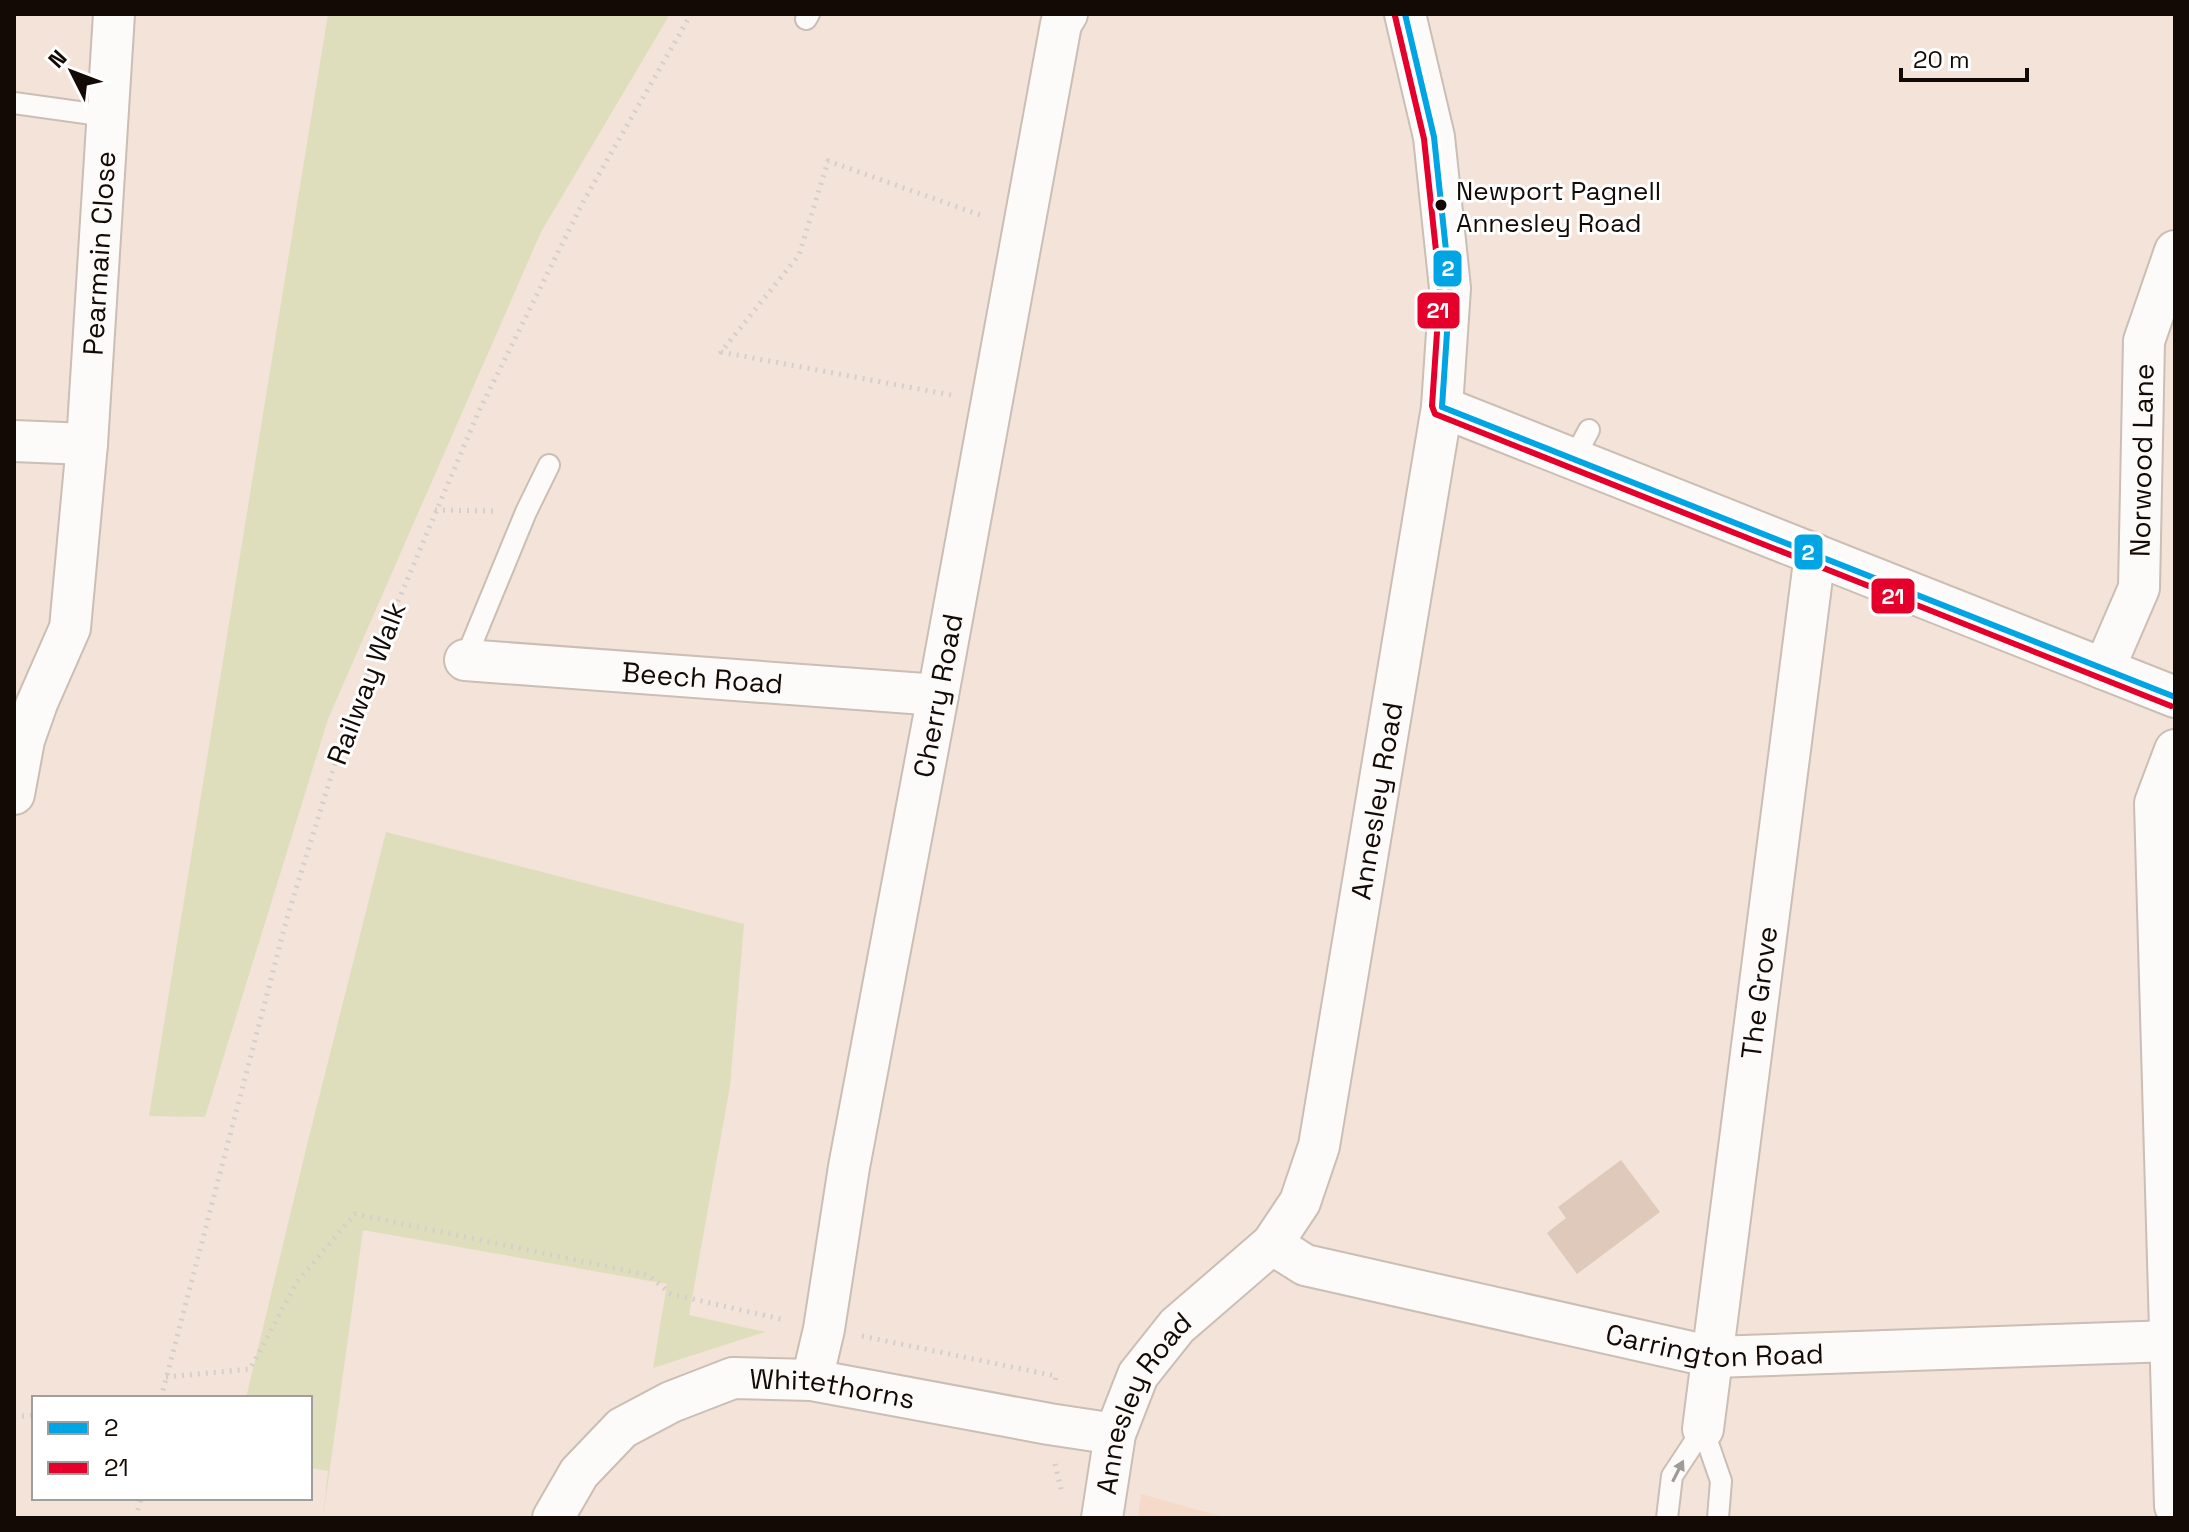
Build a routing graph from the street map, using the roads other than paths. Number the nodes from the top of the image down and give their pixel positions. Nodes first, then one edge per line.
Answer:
1 (114, 14) edge
2 (1067, 14) edge
3 (1405, 14) edge
4 (14, 103) edge
5 (107, 116) junction
6 (2175, 251) edge
7 (1442, 407) junction
8 (14, 441) edge
9 (87, 444) junction
10 (549, 465) dead end
11 (1815, 554) junction
12 (465, 660) joint
13 (2104, 669) junction
14 (938, 695) junction
15 (2175, 697) edge
16 (2175, 750) edge
17 (14, 794) edge
18 (1272, 1244) junction
19 (2171, 1341) junction
20 (1713, 1357) junction
21 (812, 1380) junction
22 (1703, 1429) junction
23 (1115, 1434) junction
24 (2175, 1506) edge
25 (553, 1518) edge
26 (1102, 1518) edge
27 (1667, 1518) edge
28 (1718, 1518) edge

1 - 5 street, Pearmain Close
2 - 14 street, Cherry Road
3 - 7 street, Annesley Road
4 - 5 lane
5 - 9 street, Pearmain Close
6 - 13 street, Norwood Lane
7 - 11 street
7 - 18 street, Annesley Road
8 - 9 street
9 - 17 street, Pearmain Close
10 - 12 lane
11 - 13 street
11 - 20 street, The Grove
12 - 14 street, Beech Road
13 - 15 street
14 - 21 street, Cherry Road
16 - 19 street
18 - 20 street, Carrington Road
18 - 23 street, Annesley Road
19 - 20 street, Carrington Road
19 - 24 street
20 - 22 street, The Grove
21 - 23 street, Whitethorns
21 - 25 street, Whitethorns
27 -> 22 lane
22 - 28 lane
23 - 26 street, Annesley Road

